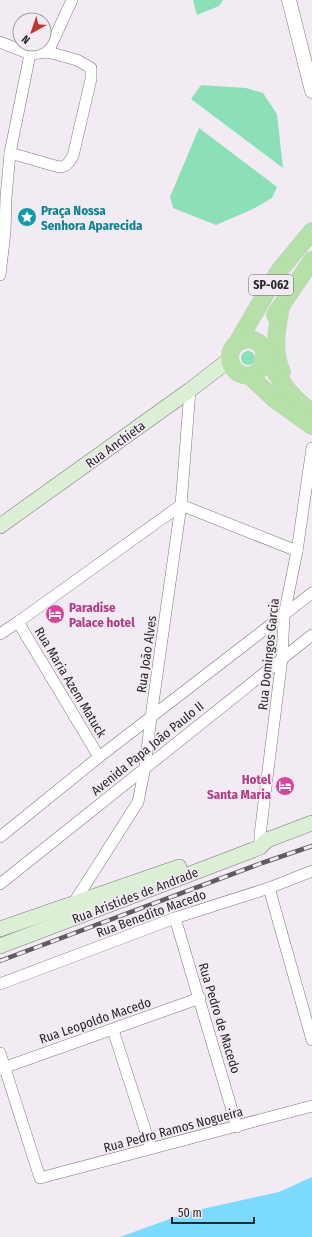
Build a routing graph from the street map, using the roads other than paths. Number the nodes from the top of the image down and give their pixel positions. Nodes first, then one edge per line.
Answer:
1 (72, 0) edge
2 (289, 0) edge
3 (0, 42) edge
4 (52, 43) edge
5 (48, 52) joint
6 (30, 54) junction
7 (312, 91) edge
8 (10, 154) junction
9 (312, 231) edge
10 (312, 260) edge
11 (0, 275) edge
12 (281, 306) junction
13 (236, 343) junction
14 (263, 348) junction
15 (229, 360) junction
16 (250, 376) junction
17 (190, 390) junction
18 (309, 410) edge
19 (312, 426) edge
20 (312, 448) edge
21 (181, 505) junction
22 (0, 526) edge
23 (297, 551) junction
24 (312, 593) edge
25 (284, 615) junction
26 (18, 622) junction
27 (0, 634) edge
28 (312, 635) edge
29 (282, 658) junction
30 (151, 717) junction
31 (99, 757) junction
32 (145, 768) junction
33 (312, 823) edge
34 (0, 837) edge
35 (262, 842) junction
36 (312, 871) edge
37 (0, 884) edge
38 (269, 888) junction
39 (73, 904) junction
40 (175, 918) junction
41 (0, 929) edge
42 (0, 946) edge
43 (0, 984) edge
44 (200, 998) junction
45 (113, 1030) junction
46 (312, 1040) edge
47 (0, 1053) edge
48 (2, 1068) edge
49 (312, 1106) edge
50 (237, 1127) junction
51 (151, 1148) junction

1 - 4 street
2 - 7 street
3 - 6 street
5 - 6 street
5 - 8 street
6 - 8 street
8 - 11 street
9 - 13 main road, SP-062
10 - 12 main road
12 - 14 main road
12 - 18 main road
13 - 14 main road
13 - 15 main road, SP-062
14 - 16 main road
14 - 18 main road
15 - 16 main road
15 - 17 main road, Rua Anchieta
16 - 19 main road
17 - 21 street, Rua João Alves
17 - 22 main road, Rua Anchieta
20 - 23 street, Rua Domingos Garcia
21 - 23 street
21 - 26 street
21 - 30 street, Rua João Alves
23 - 25 street, Rua Domingos Garcia
24 - 25 street, Avenida Papa João Paulo II
25 - 29 street, Rua Domingos Garcia
25 - 30 street, Avenida Papa João Paulo II
26 - 27 street
26 - 31 street, Rua Maria Azem Matuck
28 - 29 street, Avenida Papa João Paulo II
29 - 32 street, Avenida Papa João Paulo II
29 - 35 street, Rua Domingos Garcia
30 - 31 street, Avenida Papa João Paulo II
30 - 32 street, Rua João Alves
31 - 34 street, Avenida Papa João Paulo II
32 - 37 street, Avenida Papa João Paulo II
32 - 39 street, Rua João Alves
33 - 35 main road, Rua Aristides de Andrade
35 - 39 main road, Rua Aristides de Andrade
35 - 42 main road, Rua Aristides de Andrade
36 - 38 street, Rua Benedito Macedo
38 - 40 street, Rua Benedito Macedo
38 - 46 street
39 - 41 main road, Rua Aristides de Andrade
40 - 43 street, Rua Benedito Macedo
40 - 44 street, Rua Pedro de Macedo
44 - 45 street, Rua Leopoldo Macedo
44 - 50 street, Rua Pedro de Macedo
45 - 48 street, Rua Leopoldo Macedo
45 - 51 street
47 - 48 street
48 - 51 street, Rua Pedro Ramos Nogueira
49 - 50 street, Rua Pedro Ramos Nogueira
50 - 51 street, Rua Pedro Ramos Nogueira

